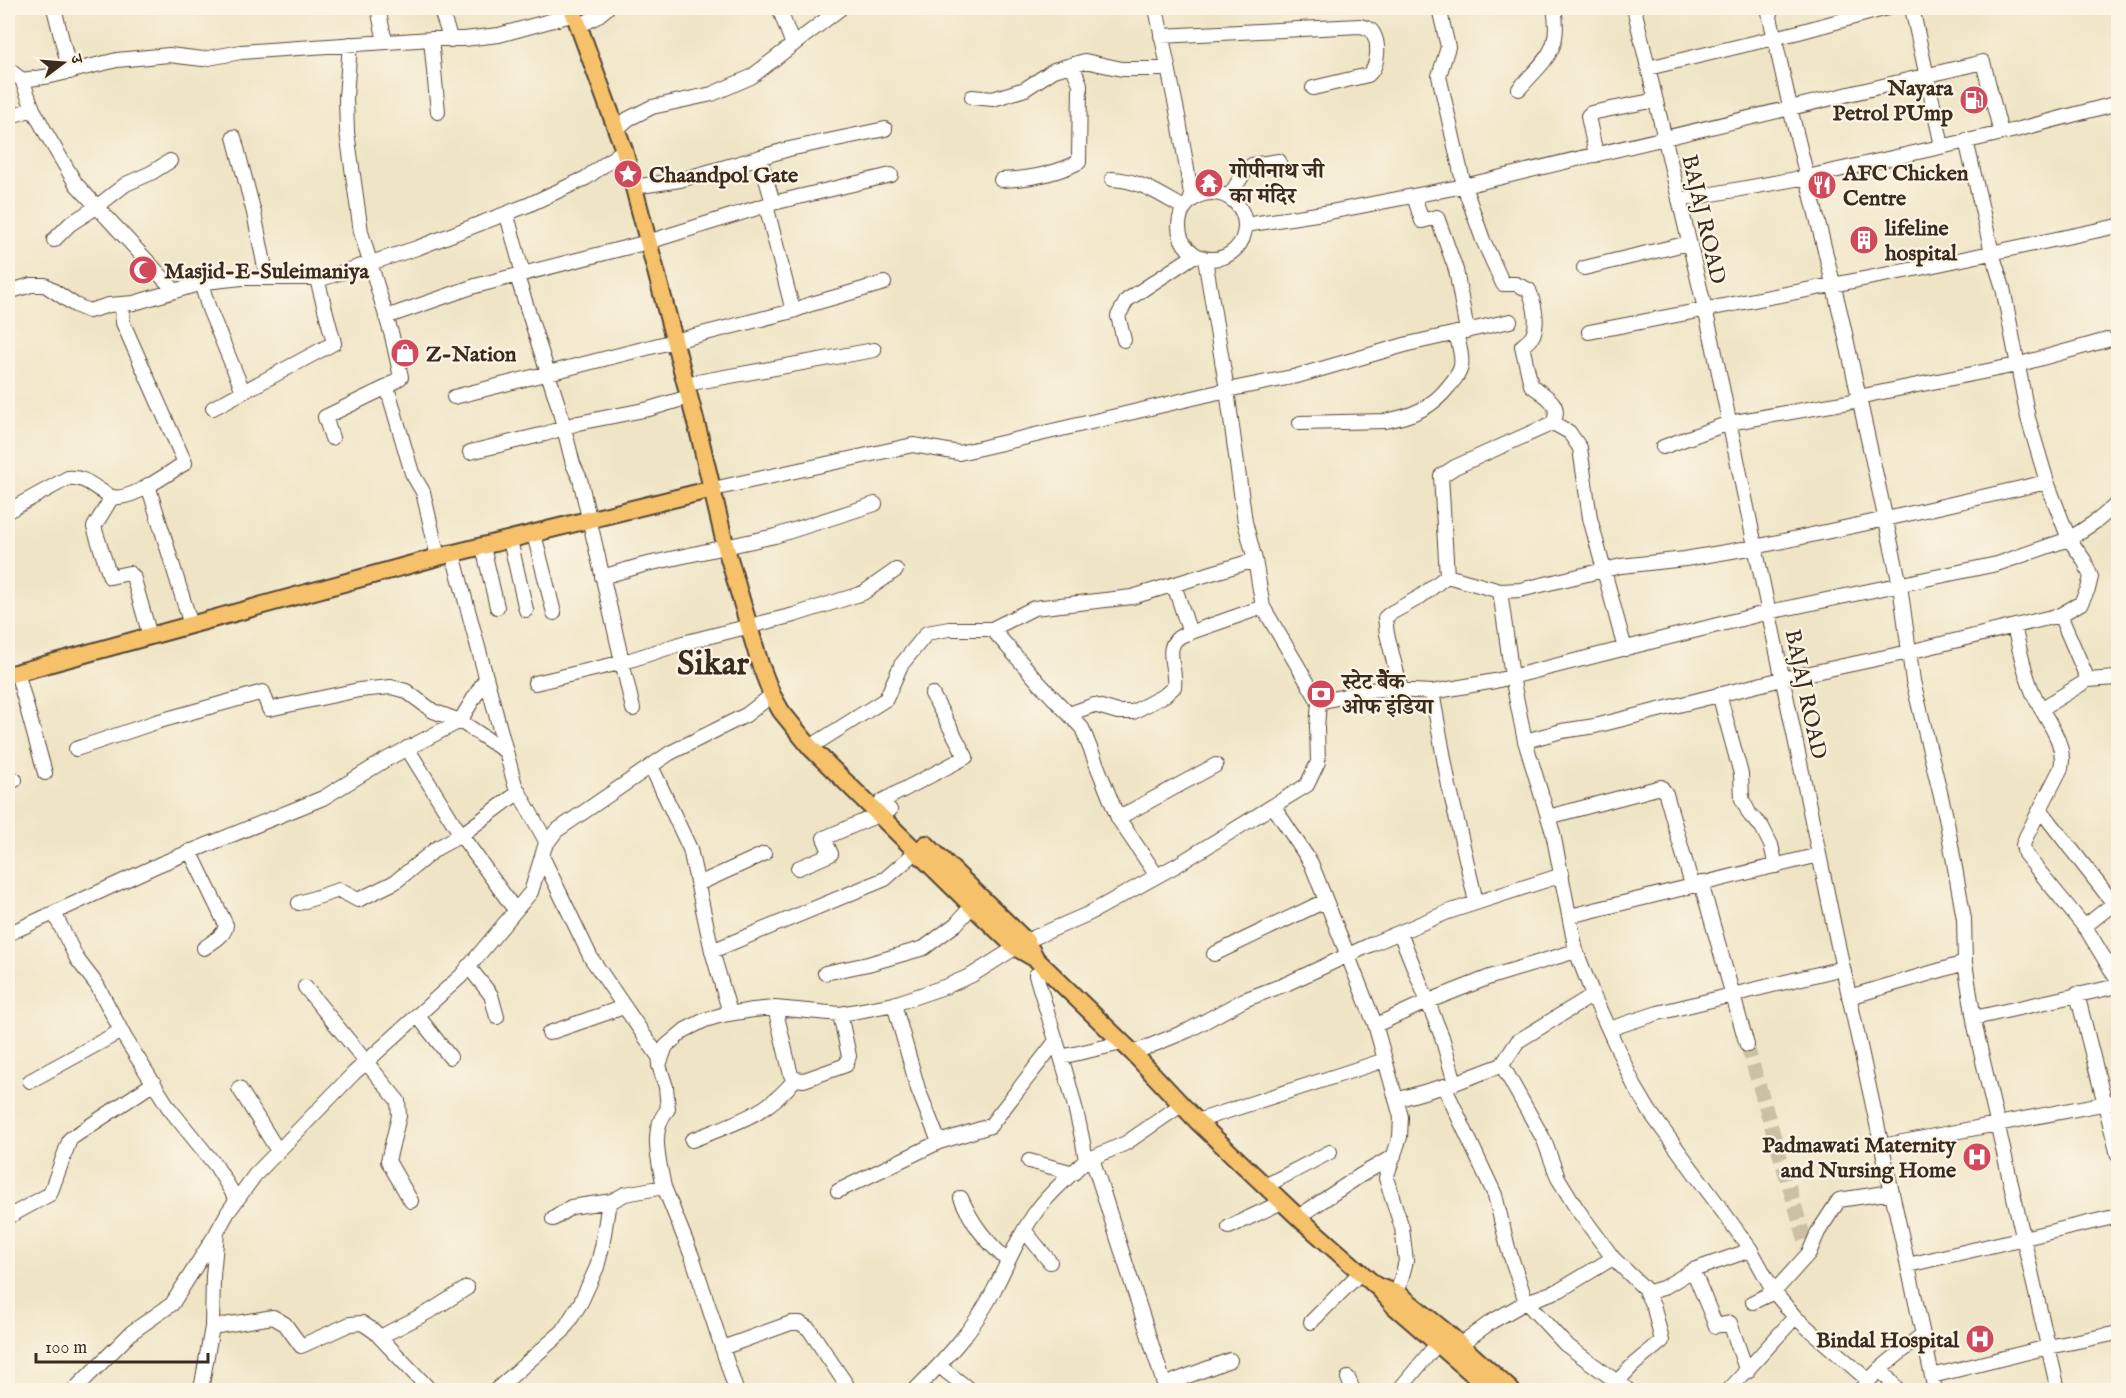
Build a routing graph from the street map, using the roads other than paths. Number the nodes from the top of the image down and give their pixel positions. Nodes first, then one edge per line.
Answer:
1 (54, 8) edge
2 (378, 8) edge
3 (440, 8) edge
4 (607, 8) edge
5 (779, 8) edge
6 (841, 8) edge
7 (1156, 8) edge
8 (1439, 8) edge
9 (1554, 8) edge
10 (1634, 8) edge
11 (1768, 8) edge
12 (1887, 8) edge
13 (1912, 8) edge
14 (575, 16) edge
15 (1161, 36) junction
16 (1775, 38) junction
17 (431, 39) junction
18 (451, 40) junction
19 (385, 42) junction
20 (350, 44) junction
21 (793, 45) junction
22 (1072, 65) junction
23 (1648, 68) junction
24 (8, 69) edge
25 (1168, 69) junction
26 (70, 72) junction
27 (1926, 76) junction
28 (22, 80) junction
29 (1313, 88) dead end
30 (1519, 89) dead end
31 (972, 97) dead end
32 (1656, 100) junction
33 (2118, 103) edge
34 (1790, 108) junction
35 (33, 109) junction
36 (438, 112) dead end
37 (8, 117) edge
38 (885, 129) dead end
39 (616, 130) junction
40 (2001, 133) junction
41 (234, 136) dead end
42 (1665, 138) junction
43 (1966, 140) junction
44 (1942, 146) junction
45 (624, 150) junction
46 (1596, 155) junction
47 (760, 158) junction
48 (170, 161) dead end
49 (1279, 161) dead end
50 (891, 175) dead end
51 (1807, 177) junction
52 (1112, 178) dead end
53 (1001, 180) dead end
54 (1464, 186) junction
55 (634, 187) junction
56 (1414, 196) junction
57 (1229, 197) junction
58 (1679, 200) junction
59 (769, 204) junction
60 (1188, 204) junction
61 (97, 207) junction
62 (508, 219) dead end
63 (1245, 225) junction
64 (2118, 226) edge
65 (54, 240) dead end
66 (648, 242) junction
67 (1689, 243) junction
68 (1992, 253) junction
69 (1200, 257) junction
70 (370, 264) junction
71 (1584, 268) dead end
72 (520, 275) junction
73 (267, 278) junction
74 (317, 279) junction
75 (201, 283) junction
76 (884, 283) dead end
77 (1833, 285) junction
78 (175, 291) junction
79 (8, 292) edge
80 (122, 304) junction
81 (1705, 310) junction
82 (794, 311) junction
83 (386, 317) junction
84 (1510, 321) dead end
85 (1462, 332) junction
86 (1589, 332) dead end
87 (1124, 340) dead end
88 (2107, 340) dead end
89 (673, 341) junction
90 (873, 350) dead end
91 (2017, 365) junction
92 (549, 373) junction
93 (387, 387) junction
94 (687, 390) junction
95 (1227, 390) junction
96 (243, 391) junction
97 (454, 397) dead end
98 (1859, 399) junction
99 (213, 408) dead end
100 (1300, 423) dead end
101 (1553, 423) junction
102 (1729, 423) junction
103 (563, 428) junction
104 (332, 438) dead end
105 (1663, 447) dead end
106 (470, 452) dead end
107 (2047, 482) junction
108 (148, 485) junction
109 (712, 489) junction
110 (112, 497) junction
111 (2118, 502) edge
112 (875, 504) dead end
113 (8, 511) edge
114 (1886, 519) junction
115 (589, 520) junction
116 (534, 534) junction
117 (2069, 539) junction
118 (510, 540) junction
119 (483, 547) junction
120 (1755, 547) junction
121 (726, 548) junction
122 (446, 556) junction
123 (1255, 560) junction
124 (896, 570) dead end
125 (1605, 570) junction
126 (1447, 576) junction
127 (602, 577) junction
128 (1174, 585) junction
129 (1900, 585) junction
130 (1500, 591) junction
131 (497, 607) dead end
132 (1263, 607) junction
133 (526, 610) dead end
134 (1769, 612) junction
135 (554, 613) dead end
136 (2060, 615) junction
137 (191, 625) junction
138 (749, 626) junction
139 (2014, 627) junction
140 (992, 629) junction
141 (1190, 633) junction
142 (150, 636) junction
143 (1625, 649) junction
144 (1910, 652) junction
145 (624, 662) junction
146 (12, 674) edge
147 (1512, 677) junction
148 (486, 678) junction
149 (1782, 679) junction
150 (2088, 680) junction
151 (2118, 680) edge
152 (535, 683) dead end
153 (1401, 690) junction
154 (1432, 692) junction
155 (932, 694) dead end
156 (1719, 694) junction
157 (772, 695) junction
158 (1319, 702) junction
159 (633, 709) dead end
160 (2041, 709) junction
161 (1069, 714) junction
162 (460, 721) junction
163 (792, 723) junction
164 (1525, 741) junction
165 (819, 742) junction
166 (407, 748) junction
167 (76, 749) dead end
168 (506, 751) junction
169 (1216, 765) dead end
170 (651, 766) junction
171 (45, 773) dead end
172 (519, 792) junction
173 (1274, 807) junction
174 (2040, 808) junction
175 (884, 809) junction
176 (1548, 817) junction
177 (1118, 818) junction
178 (461, 835) junction
179 (547, 843) junction
180 (921, 847) junction
181 (190, 851) junction
182 (764, 854) dead end
183 (1819, 855) junction
184 (542, 856) junction
185 (1776, 866) junction
186 (798, 868) dead end
187 (1562, 875) junction
188 (1157, 876) junction
189 (698, 884) junction
190 (1696, 884) junction
191 (1325, 901) junction
192 (976, 902) junction
193 (1476, 902) junction
194 (2116, 902) edge
195 (299, 903) dead end
196 (515, 910) junction
197 (54, 913) junction
198 (1570, 916) junction
199 (2084, 927) junction
200 (1400, 933) junction
201 (8, 934) edge
202 (1020, 944) junction
203 (204, 948) dead end
204 (712, 951) junction
205 (1576, 951) junction
206 (1214, 954) dead end
207 (1347, 957) junction
208 (1965, 963) junction
209 (468, 966) junction
210 (1036, 967) junction
211 (1843, 968) junction
212 (825, 974) dead end
213 (2118, 981) edge
214 (2118, 986) edge
215 (305, 987) dead end
216 (2078, 994) junction
217 (1593, 995) junction
218 (1732, 995) junction
219 (1849, 997) junction
220 (1427, 1001) junction
221 (894, 1004) junction
222 (624, 1007) junction
223 (775, 1008) junction
224 (730, 1014) junction
225 (840, 1014) junction
226 (417, 1015) junction
227 (497, 1017) dead end
228 (1974, 1018) junction
229 (1376, 1025) junction
230 (1609, 1029) junction
231 (121, 1030) junction
232 (549, 1034) dead end
233 (1056, 1041) junction
234 (1747, 1045) tunnel mouth
235 (1128, 1048) junction
236 (450, 1057) dead end
237 (1061, 1057) junction
238 (661, 1060) junction
239 (1385, 1060) junction
240 (365, 1062) junction
241 (1502, 1065) junction
242 (795, 1079) junction
243 (30, 1081) dead end
244 (154, 1083) junction
245 (1449, 1084) junction
246 (239, 1088) dead end
247 (1396, 1100) junction
248 (2112, 1102) edge
249 (1181, 1105) junction
250 (1197, 1121) junction
251 (1997, 1124) junction
252 (692, 1140) dead end
253 (939, 1142) junction
254 (1882, 1146) junction
255 (278, 1151) junction
256 (1330, 1152) dead end
257 (2118, 1155) edge
258 (1394, 1156) junction
259 (1089, 1159) junction
260 (1029, 1161) dead end
261 (1074, 1173) junction
262 (664, 1186) junction
263 (1265, 1186) junction
264 (838, 1191) dead end
265 (1892, 1192) junction
266 (961, 1198) dead end
267 (237, 1200) junction
268 (411, 1201) dead end
269 (612, 1201) junction
270 (1282, 1202) junction
271 (2118, 1216) edge
272 (8, 1217) edge
273 (1298, 1217) junction
274 (554, 1219) dead end
275 (1229, 1227) dead end
276 (1024, 1230) junction
277 (217, 1232) junction
278 (2024, 1236) junction
279 (1751, 1250) junction
280 (1613, 1258) junction
281 (1007, 1260) junction
282 (1050, 1262) dead end
283 (1908, 1264) junction
284 (1693, 1270) junction
285 (1360, 1273) junction
286 (467, 1288) dead end
287 (1774, 1292) junction
288 (1646, 1293) junction
289 (1396, 1300) junction
290 (1526, 1302) junction
291 (1754, 1302) dead end
292 (1795, 1317) junction
293 (1311, 1322) dead end
294 (212, 1327) junction
295 (2118, 1333) edge
296 (1923, 1334) junction
297 (380, 1337) junction
298 (1437, 1344) junction
299 (1459, 1345) junction
300 (2048, 1347) junction
301 (722, 1348) junction
302 (1230, 1360) dead end
303 (939, 1366) junction
304 (1881, 1369) junction
305 (1747, 1372) junction
306 (1932, 1376) junction
307 (1616, 1383) junction
308 (1865, 1386) edge
309 (1165, 1388) edge
310 (74, 1390) edge
311 (201, 1390) edge
312 (430, 1390) edge
313 (496, 1390) edge
314 (736, 1390) edge
315 (850, 1390) edge
316 (915, 1390) edge
317 (970, 1390) edge
318 (1399, 1390) edge
319 (1491, 1390) edge
320 (1511, 1390) edge
321 (1628, 1390) edge
322 (1729, 1390) edge
323 (1898, 1390) edge
324 (1935, 1390) edge
325 (2058, 1390) edge

1 - 26 street
2 - 19 street
3 - 18 street
4 - 14 street
5 - 21 street
6 - 21 street
7 - 15 street
8 - 54 street
9 - 30 street
10 - 23 street, BAJAJ ROAD
11 - 16 street
12 - 16 street
13 - 27 street
14 - 18 street
14 - 39 main road
15 - 25 street
15 - 29 street
16 - 23 street
16 - 34 street
17 - 18 street
17 - 19 street
17 - 36 street
19 - 20 street
20 - 26 street
20 - 70 street
21 - 39 street
22 - 25 street
22 - 31 street
22 - 53 street
23 - 32 street, BAJAJ ROAD
24 - 28 street
25 - 60 street
26 - 28 street
27 - 34 street
27 - 40 street
27 - 44 street
28 - 35 street
32 - 42 street, BAJAJ ROAD
32 - 46 street
33 - 40 street
34 - 42 street
34 - 51 street
35 - 37 street
35 - 61 street
38 - 47 street
39 - 45 main road
40 - 43 street
41 - 73 street
42 - 46 street
42 - 58 street, BAJAJ ROAD
43 - 44 street
43 - 68 street
44 - 51 street
45 - 55 main road
45 - 70 street
46 - 54 street
47 - 55 street
47 - 59 street
48 - 61 street
49 - 57 street
50 - 59 street
51 - 58 street
51 - 77 street
52 - 60 street
54 - 56 street
54 - 101 street
55 - 66 main road
56 - 63 street
56 - 85 street
57 - 60 street
57 - 63 street
58 - 67 street, BAJAJ ROAD
59 - 66 street
59 - 82 street
60 - 69 street
61 - 65 street
61 - 78 street
62 - 72 street
63 - 69 street
64 - 68 street
66 - 72 street
66 - 89 main road
67 - 71 street
67 - 81 street, BAJAJ ROAD
68 - 77 street
68 - 91 street
69 - 87 street
69 - 95 street
70 - 74 street
70 - 83 street
72 - 83 street
72 - 92 street
73 - 74 street
73 - 75 street
74 - 96 street
75 - 78 street
75 - 96 street
76 - 82 street
77 - 81 street
77 - 98 street
78 - 80 street
79 - 80 street
80 - 108 street
81 - 86 street
81 - 102 street, BAJAJ ROAD
82 - 89 street
83 - 93 street
84 - 85 street
85 - 95 street
85 - 100 street
88 - 91 street
89 - 92 street
89 - 94 main road
90 - 94 street
91 - 98 street
91 - 107 street
92 - 97 street
92 - 103 street
93 - 104 street
93 - 122 street
94 - 103 street
94 - 109 main road
95 - 109 street
95 - 123 street
96 - 99 street
98 - 102 street
98 - 114 street
101 - 125 street
101 - 126 street
102 - 105 street
102 - 120 street, BAJAJ ROAD
103 - 106 street
103 - 115 street
107 - 114 street
107 - 117 street
108 - 110 street
108 - 137 street
109 - 115 main road
109 - 121 main road
110 - 113 street
110 - 142 street
111 - 117 street
112 - 121 street
114 - 120 street
114 - 129 street
115 - 116 main road
115 - 127 street
116 - 118 main road
116 - 135 street
117 - 129 street
117 - 136 street
118 - 119 main road
118 - 133 street
119 - 122 main road
119 - 131 street
120 - 125 street
120 - 134 street, BAJAJ ROAD
121 - 127 street
121 - 138 main road
122 - 137 main road
122 - 148 street
123 - 128 street
123 - 132 street
124 - 138 street
125 - 130 street
125 - 143 street
126 - 130 street
126 - 153 street
127 - 145 street
128 - 140 street
128 - 141 street
129 - 134 street
129 - 144 street
130 - 147 street
132 - 141 street
132 - 158 street
134 - 143 street
134 - 149 street, BAJAJ ROAD
136 - 139 street
136 - 150 street
137 - 142 main road
138 - 145 street
138 - 157 main road
139 - 144 street
139 - 160 street
140 - 161 street
140 - 165 street
141 - 161 street
142 - 146 main road
143 - 147 street
144 - 149 street
144 - 208 street
145 - 152 street
145 - 159 street
146 - 171 street
147 - 154 street
147 - 164 street
148 - 162 street
148 - 168 street
149 - 156 street
149 - 183 street, BAJAJ ROAD
150 - 151 street
150 - 160 street
153 - 154 street
153 - 158 street
154 - 193 street
155 - 175 street
156 - 164 street
156 - 185 street
157 - 163 main road
157 - 170 street
158 - 173 street
160 - 174 street
161 - 177 street
162 - 166 street
162 - 167 street
162 - 168 street
163 - 165 main road
163 - 175 main road
164 - 176 street
165 - 175 main road
166 - 178 street
166 - 181 street
168 - 172 street
169 - 177 street
170 - 179 street
170 - 189 street
172 - 178 street
172 - 179 street
173 - 188 street
173 - 191 street
174 - 194 street
174 - 199 street
175 - 180 main road
175 - 186 street
176 - 187 street
176 - 190 street
177 - 188 street
178 - 195 street
178 - 196 street
179 - 184 street
180 - 192 main road
180 - 204 street
181 - 197 street
181 - 203 street
182 - 189 street
183 - 185 street
183 - 211 street, BAJAJ ROAD
184 - 196 street
184 - 222 street
185 - 190 street
187 - 193 street
187 - 198 street
188 - 202 street
189 - 204 street
190 - 198 street
190 - 218 street
191 - 206 street
191 - 207 street
192 - 202 main road
192 - 212 street
193 - 200 street
194 - 199 street
196 - 209 street
197 - 201 street
197 - 231 street
198 - 205 street
199 - 213 street
200 - 207 street
200 - 220 street
202 - 210 main road
202 - 221 street
204 - 224 street
205 - 217 street
205 - 220 street
207 - 229 street
207 - 235 street
208 - 219 street
208 - 228 street
209 - 226 street
209 - 227 street
210 - 233 street
210 - 235 main road
211 - 218 street
211 - 219 street, BAJAJ ROAD
214 - 216 street
215 - 240 street
216 - 228 street
216 - 248 street
217 - 230 street
217 - 241 street
218 - 230 street
218 - 234 street
219 - 254 street, BAJAJ ROAD
220 - 229 street
220 - 245 street
221 - 225 street
221 - 253 street
222 - 232 street
222 - 238 street
223 - 224 street
223 - 225 street
223 - 242 street
224 - 238 street
225 - 242 street
226 - 236 street
226 - 240 street
228 - 251 street
229 - 239 street
230 - 279 street
231 - 243 street
231 - 244 street
233 - 237 street
233 - 253 street
235 - 237 street
235 - 249 main road
237 - 259 street
238 - 262 street
239 - 247 street
239 - 250 street
240 - 255 street
240 - 268 street
241 - 245 street
241 - 280 street
242 - 252 street
244 - 267 street
244 - 272 street
245 - 247 street
245 - 290 street
246 - 255 street
247 - 258 street
248 - 251 street
248 - 257 street
249 - 250 main road
249 - 259 street
250 - 263 main road
251 - 254 street
251 - 278 street
253 - 264 street
254 - 265 street, BAJAJ ROAD
255 - 267 street
256 - 263 street
258 - 273 street
258 - 289 street
259 - 261 street
259 - 309 street
260 - 261 street
261 - 276 street
262 - 269 street
262 - 301 street
263 - 270 main road
265 - 283 street, BAJAJ ROAD
265 - 287 street
266 - 281 street
267 - 277 street
269 - 274 street
269 - 313 street
270 - 273 main road
270 - 275 street
271 - 278 street
273 - 285 main road
276 - 281 street
276 - 282 street
277 - 294 street
277 - 310 street
278 - 283 street
278 - 300 street
279 - 284 street
279 - 287 street
280 - 288 street
280 - 290 street
281 - 303 street
283 - 296 street, BAJAJ ROAD
284 - 288 street
284 - 305 street
285 - 289 main road
285 - 293 street
286 - 297 street
287 - 291 street
287 - 292 street
288 - 307 street
289 - 298 main road
289 - 299 main road
290 - 299 street
290 - 307 street
292 - 305 street
292 - 308 street
294 - 297 street
294 - 311 street
295 - 300 street
296 - 304 street
296 - 306 street, BAJAJ ROAD
297 - 312 street
298 - 318 street
298 - 319 main road
299 - 320 main road
300 - 306 street
300 - 325 street
301 - 314 street
301 - 315 street
302 - 309 street
303 - 316 street
303 - 317 street
304 - 308 street
304 - 323 street
305 - 322 street
306 - 324 street, BAJAJ ROAD
307 - 321 street

